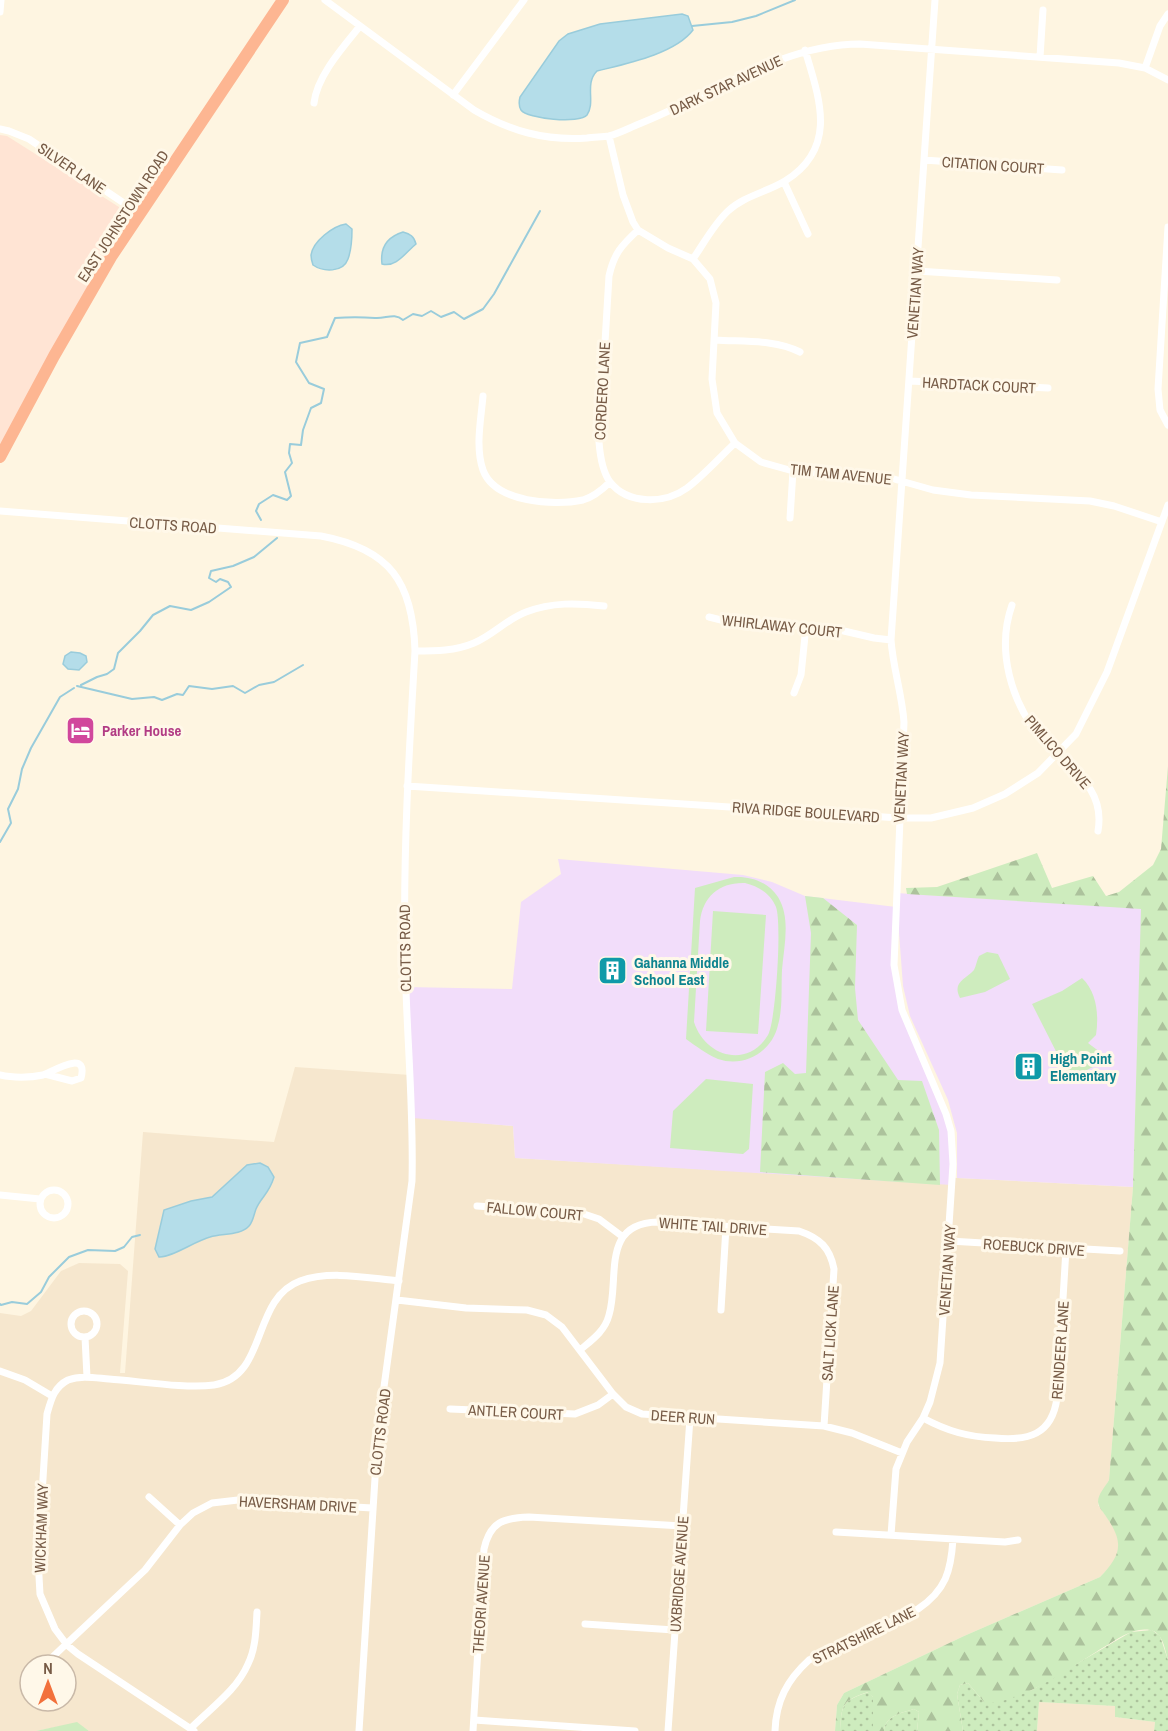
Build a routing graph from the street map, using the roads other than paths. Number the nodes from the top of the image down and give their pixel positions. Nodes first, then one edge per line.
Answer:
1 (1, 0) edge
2 (283, 0) edge
3 (325, 0) edge
4 (524, 0) edge
5 (935, 0) edge
6 (1043, 10) dead end
7 (0, 12) edge
8 (1168, 14) edge
9 (360, 26) junction
10 (931, 49) junction
11 (805, 51) junction
12 (1040, 57) junction
13 (1144, 68) junction
14 (1168, 80) edge
15 (453, 95) junction
16 (314, 103) dead end
17 (0, 129) edge
18 (609, 136) junction
19 (924, 160) junction
20 (1062, 170) dead end
21 (784, 182) junction
22 (141, 214) junction
23 (1168, 227) edge
24 (638, 230) junction
25 (808, 234) dead end
26 (693, 259) junction
27 (917, 271) junction
28 (1057, 280) dead end
29 (1166, 306) edge
30 (715, 340) junction
31 (800, 352) dead end
32 (910, 381) junction
33 (1048, 388) dead end
34 (483, 396) dead end
35 (1168, 425) edge
36 (735, 443) junction
37 (0, 457) edge
38 (793, 471) junction
39 (902, 480) junction
40 (610, 482) junction
41 (1168, 505) edge
42 (0, 511) edge
43 (790, 518) dead end
44 (1162, 522) junction
45 (1012, 605) dead end
46 (604, 606) dead end
47 (709, 617) dead end
48 (806, 626) junction
49 (891, 640) junction
50 (415, 651) junction
51 (794, 693) dead end
52 (1058, 754) junction
53 (407, 786) junction
54 (899, 818) junction
55 (1098, 831) dead end
56 (45, 1074) junction
57 (0, 1075) edge
58 (0, 1195) edge
59 (40, 1199) junction
60 (477, 1206) dead end
61 (726, 1227) junction
62 (623, 1237) junction
63 (949, 1241) junction
64 (822, 1243) joint
65 (1066, 1249) junction
66 (1120, 1251) dead end
67 (399, 1281) junction
68 (397, 1300) junction
69 (721, 1310) dead end
70 (85, 1337) dead end
71 (580, 1350) junction
72 (0, 1371) edge
73 (87, 1377) junction
74 (613, 1394) junction
75 (52, 1396) junction
76 (450, 1409) dead end
77 (690, 1418) junction
78 (923, 1418) junction
79 (824, 1426) junction
80 (902, 1453) junction
81 (149, 1497) dead end
82 (372, 1508) junction
83 (180, 1525) junction
84 (682, 1526) junction
85 (836, 1532) dead end
86 (891, 1535) junction
87 (953, 1539) junction
88 (1018, 1540) dead end
89 (257, 1612) dead end
90 (585, 1624) dead end
91 (674, 1630) junction
92 (67, 1644) junction
93 (57, 1653) edge
94 (474, 1720) junction
95 (193, 1729) edge
96 (358, 1731) edge
97 (473, 1731) edge
98 (635, 1731) edge
99 (668, 1731) edge
100 (775, 1731) edge

1 - 7 street
2 - 22 highway, EAST JOHNSTOWN ROAD
3 - 9 street, DARK STAR AVENUE
4 - 15 street
5 - 10 street, VENETIAN WAY
6 - 12 street
8 - 13 street
9 - 15 street, DARK STAR AVENUE
9 - 16 street
10 - 11 street, DARK STAR AVENUE
10 - 12 street, DARK STAR AVENUE
10 - 19 street, VENETIAN WAY
11 - 18 street, DARK STAR AVENUE
11 - 21 street
12 - 13 street, DARK STAR AVENUE
13 - 14 street, DARK STAR AVENUE
15 - 18 street, DARK STAR AVENUE
17 - 22 street, SILVER LANE
18 - 24 street
19 - 20 street, CITATION COURT
19 - 27 street, VENETIAN WAY
21 - 25 street
21 - 26 street
22 - 37 highway, EAST JOHNSTOWN ROAD
23 - 29 street
24 - 26 street, TIM TAM AVENUE
24 - 40 street, CORDERO LANE
26 - 30 street, TIM TAM AVENUE
27 - 28 street
27 - 32 street, VENETIAN WAY
29 - 35 street
30 - 31 street
30 - 36 street, TIM TAM AVENUE
32 - 33 street, HARDTACK COURT
32 - 39 street, VENETIAN WAY
34 - 40 street
36 - 38 street, TIM TAM AVENUE
36 - 40 street
38 - 39 street, TIM TAM AVENUE
38 - 43 street
39 - 44 street, TIM TAM AVENUE
39 - 49 street, VENETIAN WAY
41 - 44 street, RIVA RIDGE BOULEVARD
42 - 50 street, CLOTTS ROAD
44 - 52 street, RIVA RIDGE BOULEVARD
45 - 52 street, PIMLICO DRIVE
46 - 50 street
47 - 48 street, WHIRLAWAY COURT
48 - 49 street, WHIRLAWAY COURT
48 - 51 street
49 - 54 street, VENETIAN WAY
50 - 53 street, CLOTTS ROAD
52 - 54 street, RIVA RIDGE BOULEVARD
52 - 55 street, PIMLICO DRIVE
53 - 54 street, RIVA RIDGE BOULEVARD
53 - 67 street, CLOTTS ROAD
54 - 63 street, VENETIAN WAY
56 - 56 street
56 - 57 street
58 - 59 street
59 - 59 street
60 - 62 street, FALLOW COURT
61 - 62 street, WHITE TAIL DRIVE
61 - 64 street, WHITE TAIL DRIVE
61 - 69 street
62 - 71 street
63 - 65 street, ROEBUCK DRIVE
63 - 78 street, VENETIAN WAY
64 - 79 street, SALT LICK LANE
65 - 66 street, ROEBUCK DRIVE
65 - 78 street, REINDEER LANE
67 - 68 street, CLOTTS ROAD
67 - 73 street
68 - 71 street, DEER RUN
68 - 82 street, CLOTTS ROAD
70 - 73 street
71 - 74 street, DEER RUN
72 - 75 street
73 - 75 street
74 - 76 street, ANTLER COURT
74 - 77 street, DEER RUN
75 - 92 street, WICKHAM WAY
77 - 79 street, DEER RUN
77 - 84 street, UXBRIDGE AVENUE
78 - 80 street, VENETIAN WAY
79 - 80 street, DEER RUN
80 - 86 street, VENETIAN WAY
81 - 83 street
82 - 83 street, HAVERSHAM DRIVE
82 - 96 street, CLOTTS ROAD
83 - 92 street, HAVERSHAM DRIVE
84 - 91 street, UXBRIDGE AVENUE
84 - 94 street, THEORI AVENUE
85 - 86 street
86 - 87 street
87 - 88 street
87 - 100 street, STRATSHIRE LANE
89 - 95 street
90 - 91 street
91 - 99 street, UXBRIDGE AVENUE
92 - 93 street, HAVERSHAM DRIVE
92 - 95 street, WICKHAM WAY
94 - 97 street, THEORI AVENUE
94 - 98 street

